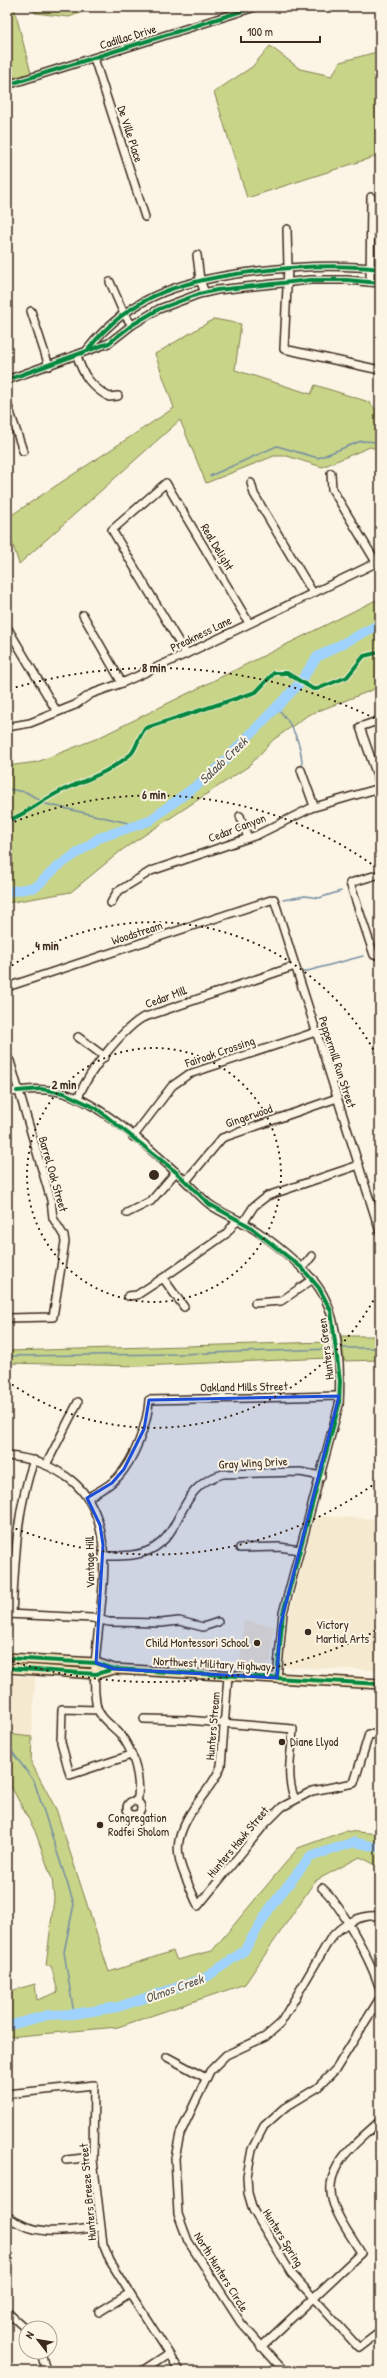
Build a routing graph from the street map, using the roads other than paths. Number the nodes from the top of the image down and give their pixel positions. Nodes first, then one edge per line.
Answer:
1 (255, 7) edge
2 (94, 58) junction
3 (7, 85) edge
4 (371, 197) dead end
5 (145, 217) dead end
6 (287, 229) dead end
7 (197, 255) dead end
8 (288, 267) junction
9 (370, 268) junction
10 (380, 269) edge
11 (200, 280) junction
12 (110, 282) dead end
13 (287, 282) junction
14 (370, 282) junction
15 (380, 283) edge
16 (205, 293) junction
17 (31, 312) dead end
18 (124, 314) junction
19 (132, 325) junction
20 (87, 351) junction
21 (77, 355) junction
22 (49, 366) junction
23 (380, 370) edge
24 (7, 380) edge
25 (118, 396) dead end
26 (7, 403) edge
27 (23, 451) dead end
28 (331, 473) dead end
29 (251, 483) dead end
30 (378, 562) edge
31 (313, 593) junction
32 (82, 615) dead end
33 (249, 623) junction
34 (7, 627) edge
35 (186, 654) junction
36 (122, 683) junction
37 (57, 712) junction
38 (380, 720) edge
39 (7, 728) edge
40 (301, 770) dead end
41 (380, 784) edge
42 (380, 788) edge
43 (314, 806) junction
44 (240, 816) dead end
45 (248, 838) junction
46 (380, 874) edge
47 (274, 899) joint
48 (111, 903) dead end
49 (377, 954) edge
50 (295, 966) junction
51 (7, 987) edge
52 (316, 1032) junction
53 (78, 1037) dead end
54 (105, 1057) junction
55 (10, 1061) dead end
56 (18, 1091) junction
57 (7, 1093) edge
58 (78, 1098) junction
59 (337, 1098) junction
60 (133, 1137) junction
61 (359, 1165) junction
62 (176, 1172) junction
63 (186, 1181) junction
64 (127, 1213) dead end
65 (240, 1221) junction
66 (380, 1232) edge
67 (312, 1256) dead end
68 (302, 1268) junction
69 (163, 1278) junction
70 (313, 1279) junction
71 (128, 1296) dead end
72 (255, 1303) dead end
73 (184, 1307) dead end
74 (7, 1318) edge
75 (340, 1396) junction
76 (78, 1402) dead end
77 (7, 1456) edge
78 (34, 1460) junction
79 (46, 1465) junction
80 (320, 1476) junction
81 (87, 1498) junction
82 (240, 1548) dead end
83 (300, 1550) junction
84 (103, 1556) junction
85 (9, 1614) edge
86 (100, 1620) junction
87 (218, 1622) dead end
88 (7, 1658) edge
89 (96, 1663) junction
90 (7, 1668) edge
91 (114, 1669) junction
92 (96, 1674) junction
93 (228, 1676) junction
94 (276, 1678) junction
95 (380, 1684) edge
96 (98, 1710) junction
97 (144, 1719) dead end
98 (226, 1723) junction
99 (380, 1735) edge
100 (131, 1755) junction
101 (295, 1799) junction
102 (137, 1802) dead end
103 (322, 1888) dead end
104 (198, 1906) joint
105 (380, 1916) edge
106 (348, 1923) junction
107 (380, 1990) edge
108 (380, 1998) edge
109 (167, 2057) dead end
110 (206, 2078) junction
111 (7, 2094) edge
112 (380, 2121) edge
113 (93, 2157) junction
114 (66, 2160) dead end
115 (7, 2216) edge
116 (100, 2227) junction
117 (130, 2293) junction
118 (312, 2298) junction
119 (7, 2312) edge
120 (99, 2312) dead end
121 (18, 2322) edge
122 (380, 2332) edge
123 (261, 2347) junction
124 (168, 2354) junction
125 (43, 2360) edge
126 (46, 2371) edge
127 (142, 2371) edge
128 (180, 2371) edge
129 (284, 2371) edge

1 - 2 street, Cadillac Drive
2 - 3 street, Cadillac Drive
2 - 5 street, De Ville Place
4 - 9 street
6 - 8 street
7 - 11 street
8 - 9 street
8 - 11 street
8 - 13 street
9 - 10 street
9 - 14 street
11 - 16 street
11 - 18 street
12 - 18 street
13 - 14 street
13 - 16 street
13 - 23 street
14 - 15 street
16 - 19 street
17 - 22 street
18 - 19 street
18 - 20 street
19 - 20 street
20 - 21 street
21 - 22 street
21 - 25 street
22 - 24 street
26 - 27 street
28 - 30 street
29 - 31 street
30 - 31 street, Preakness Lane
31 - 33 street, Preakness Lane
32 - 36 street
33 - 35 street, Preakness Lane
33 - 35 street, Real Delight
34 - 37 street
35 - 36 street, Preakness Lane
36 - 37 street, Preakness Lane
37 - 39 street, Preakness Lane
38 - 41 street
40 - 43 street
42 - 43 street, Cedar Canyon
43 - 45 street, Cedar Canyon
44 - 45 street
45 - 48 street, Cedar Canyon
46 - 49 street
47 - 50 street, Peppermill Run Street
47 - 51 street, Woodstream
50 - 52 street, Peppermill Run Street
50 - 54 street, Cedar Mill
52 - 59 street, Peppermill Run Street
52 - 60 street, Fairoak Crossing
53 - 54 street
54 - 58 street, Cedar Mill
55 - 56 street, Barrel Oak Street
56 - 57 street, Hunters Green
56 - 58 street, Hunters Green
56 - 74 street, Barrel Oak Street
58 - 60 street, Hunters Green
59 - 61 street, Peppermill Run Street
59 - 63 street, Gingerwood
60 - 62 street, Hunters Green
61 - 65 street
61 - 66 street, Peppermill Run Street
62 - 63 street, Hunters Green
62 - 64 street
63 - 65 street, Hunters Green
65 - 68 street, Hunters Green
65 - 69 street
67 - 68 street
68 - 70 street, Hunters Green
69 - 71 street
69 - 73 street
70 - 72 street
70 - 75 street, Hunters Green
75 - 80 street, Hunters Green
75 - 81 street, Oakland Mills Street
76 - 79 street
77 - 78 street, Vantage Hill
78 - 79 street, Vantage Hill
78 - 85 street
79 - 81 street, Vantage Hill
80 - 83 street, Hunters Green
80 - 84 street, Gray Wing Drive
81 - 84 street, Vantage Hill
82 - 83 street
83 - 94 street, Hunters Green
84 - 86 street, Vantage Hill
85 - 86 street
86 - 87 street
86 - 89 street, Vantage Hill
88 - 89 main road, Northwest Military Highway
89 - 91 main road, Northwest Military Highway
89 - 92 street, Vantage Hill
90 - 92 main road, Northwest Military Highway
91 - 92 main road, Northwest Military Highway
91 - 93 main road, Northwest Military Highway
92 - 96 street, Vantage Hill
93 - 94 main road, Northwest Military Highway
93 - 98 street, Hunters Stream
94 - 95 main road, Northwest Military Highway
96 - 100 street
96 - 100 street
97 - 98 street
98 - 101 street
98 - 104 street, Hunters Stream
99 - 101 street, Hunters Hawk Street
100 - 102 street
101 - 104 street, Hunters Hawk Street
103 - 106 street
105 - 106 street
106 - 107 street
106 - 110 street, North Hunters Circle
108 - 118 street, Hunters Spring
109 - 110 street
110 - 123 street, North Hunters Circle
111 - 113 street, Hunters Breeze Street
112 - 118 street
113 - 114 street
113 - 116 street, Hunters Breeze Street
115 - 116 street
116 - 117 street, Hunters Breeze Street
117 - 120 street
117 - 124 street, Hunters Breeze Street
118 - 122 street, Hunters Spring
118 - 123 street
119 - 121 street
123 - 129 street, North Hunters Circle
124 - 127 street
124 - 128 street, Hunters Breeze Street
125 - 126 street

